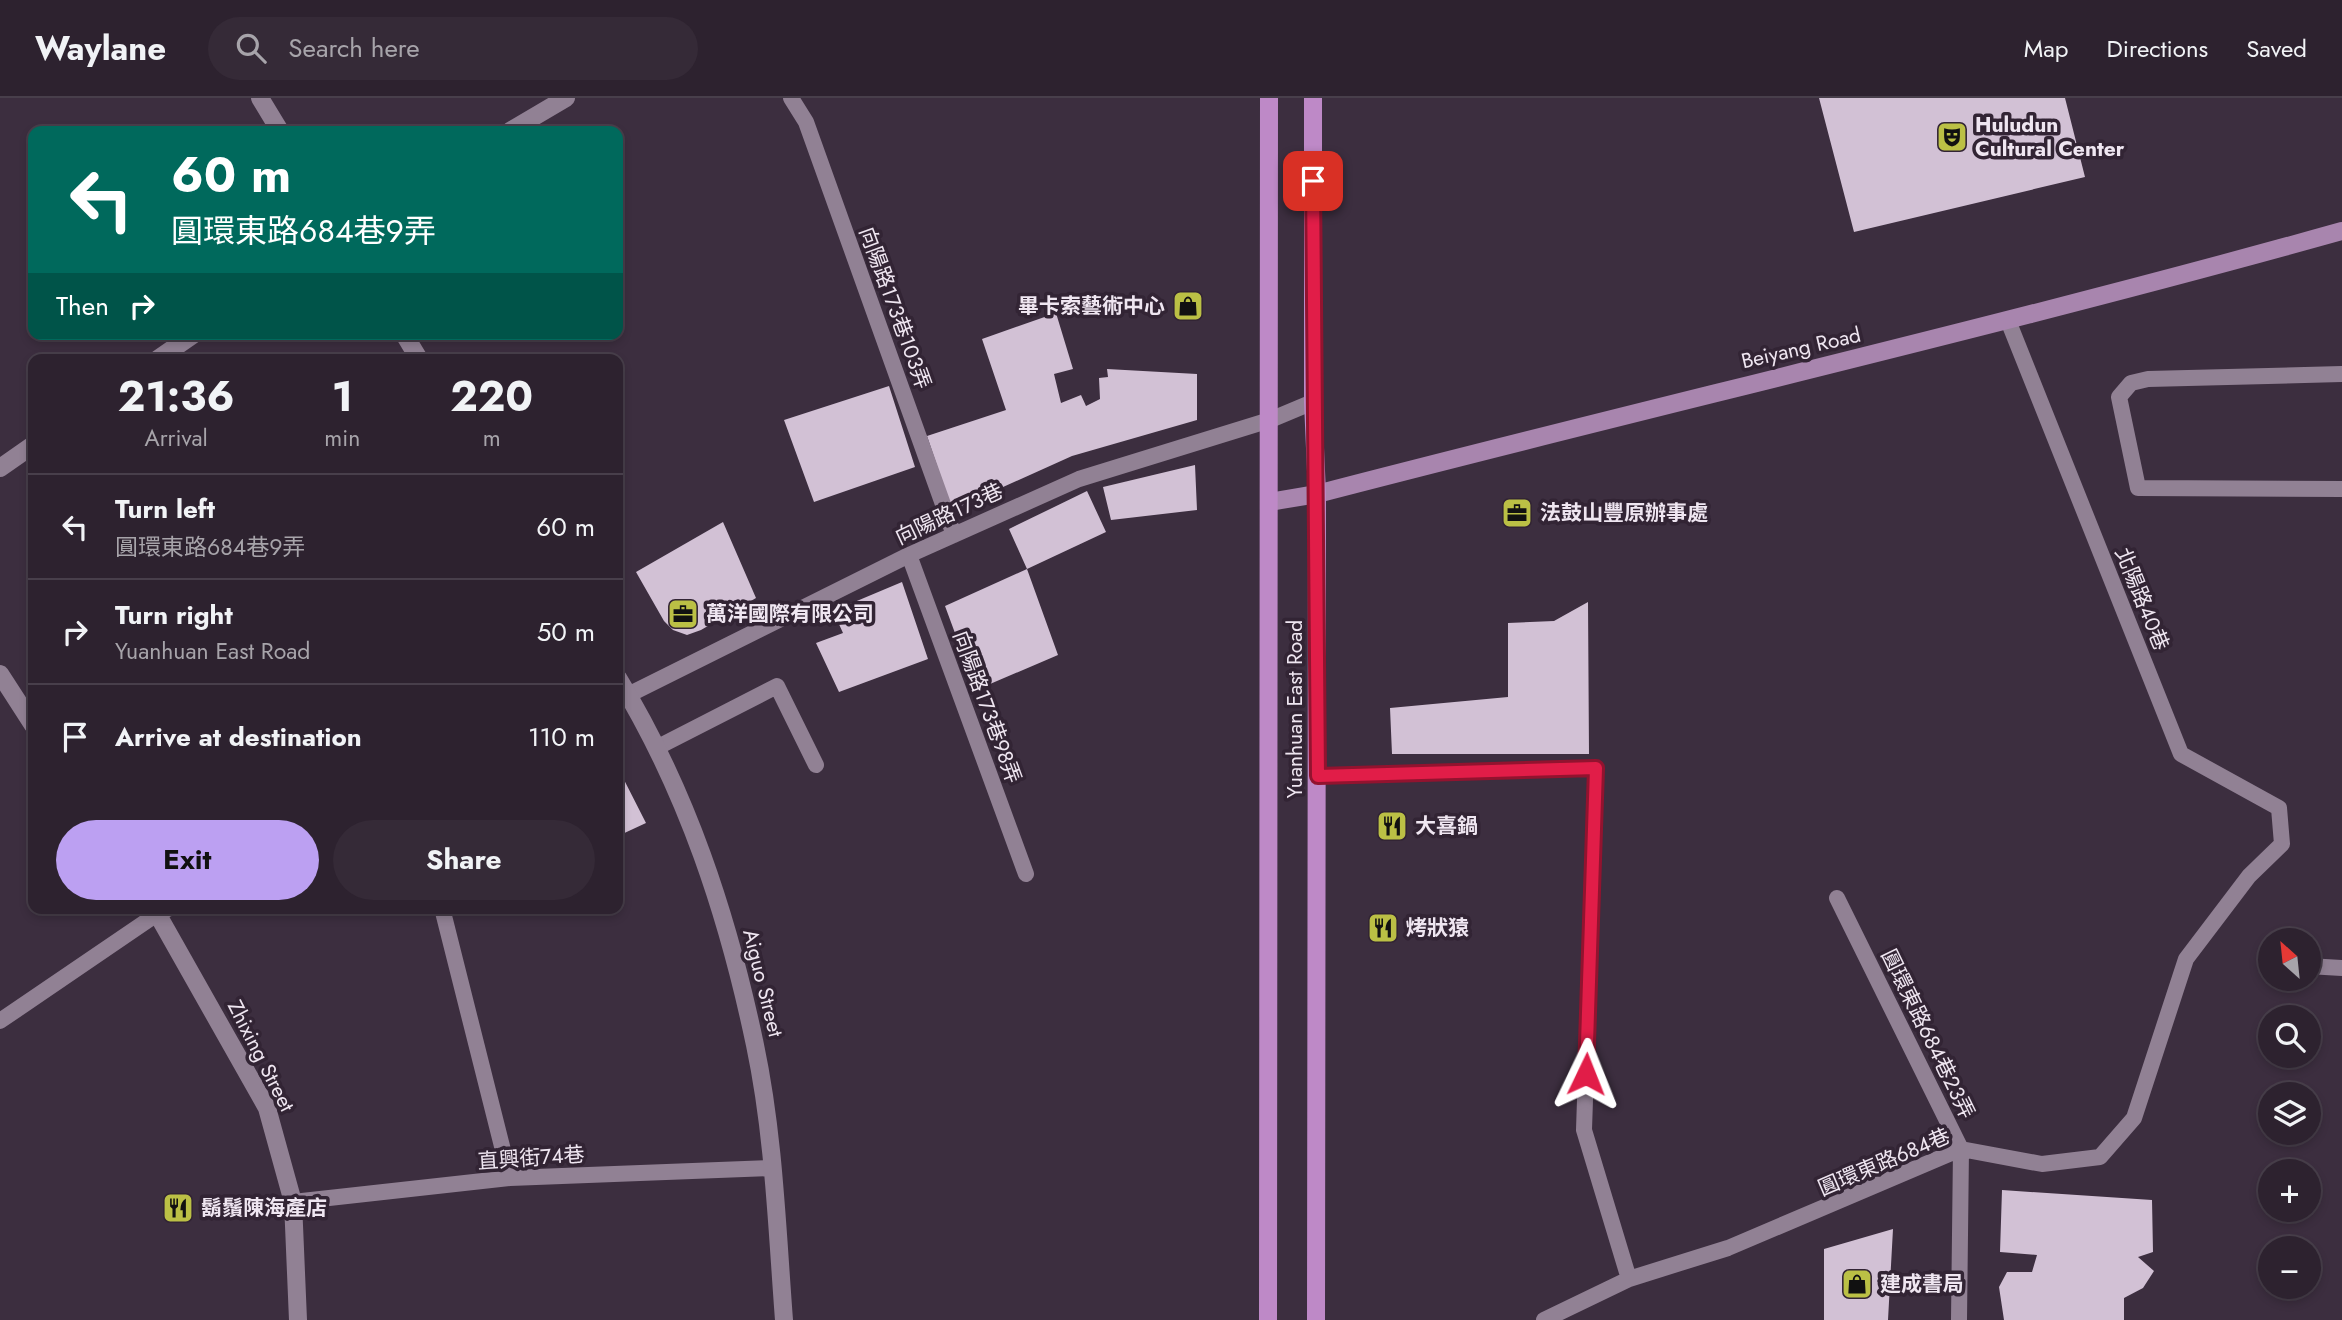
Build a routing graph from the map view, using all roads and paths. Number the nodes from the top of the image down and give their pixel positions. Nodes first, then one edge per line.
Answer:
1 (260, 98) edge
2 (566, 98) edge
3 (791, 98) edge
4 (1269, 98) edge
5 (1313, 98) edge
6 (277, 126) edge
7 (518, 126) edge
8 (2342, 231) edge
9 (2009, 323) junction
10 (186, 340) edge
11 (166, 354) edge
12 (2342, 374) edge
13 (1313, 402) junction
14 (1270, 420) junction
15 (28, 448) edge
16 (0, 468) edge
17 (2342, 489) edge
18 (1317, 494) junction
19 (1269, 502) junction
20 (954, 535) junction
21 (909, 555) junction
22 (0, 674) edge
23 (623, 698) edge
24 (28, 716) edge
25 (658, 747) junction
26 (816, 765) dead end
27 (1318, 776) junction
28 (2282, 844) joint
29 (1026, 874) dead end
30 (1837, 898) dead end
31 (154, 914) edge
32 (162, 914) edge
33 (444, 914) edge
34 (2321, 967) edge
35 (2342, 968) edge
36 (0, 1021) edge
37 (1961, 1149) junction
38 (772, 1168) junction
39 (510, 1178) junction
40 (293, 1202) junction
41 (1629, 1279) junction
42 (299, 1320) edge
43 (784, 1320) edge
44 (1268, 1320) edge
45 (1316, 1320) edge
46 (1544, 1320) edge
47 (1959, 1320) edge

1 - 6 street
2 - 7 street
3 - 20 lane, 向陽路173巷103弄
4 - 14 main road, Yuanhuan East Road
5 - 13 main road, Yuanhuan East Road
8 - 9 street, Beiyang Road
9 - 18 street, Beiyang Road
9 - 28 lane, 北陽路40巷
10 - 11 street
12 - 17 lane
13 - 14 lane, 向陽路173巷
13 - 18 main road, Yuanhuan East Road
14 - 19 main road, Yuanhuan East Road
14 - 20 lane, 向陽路173巷
15 - 16 street
18 - 19 street, Beiyang Road
18 - 27 main road, Yuanhuan East Road
19 - 44 main road, Yuanhuan East Road
20 - 21 lane, 向陽路173巷
21 - 23 lane, 向陽路173巷
21 - 29 lane, 向陽路173巷98弄
22 - 24 street
23 - 25 street, Aiguo Street
25 - 26 lane
25 - 38 street, Aiguo Street
27 - 41 lane
27 - 45 main road, Yuanhuan East Road
28 - 37 lane, 圓環東路684巷
30 - 37 lane, 圓環東路684巷23弄
31 - 36 lane
32 - 40 street, Zhixing Street
33 - 39 lane
34 - 35 lane
37 - 41 lane, 圓環東路684巷
37 - 47 lane, 圓環東路684巷23弄
38 - 39 lane, 直興街74巷
38 - 43 street, Aiguo Street
39 - 40 lane, 直興街74巷
40 - 42 street, Zhixing Street
41 - 46 lane, 圓環東路684巷

